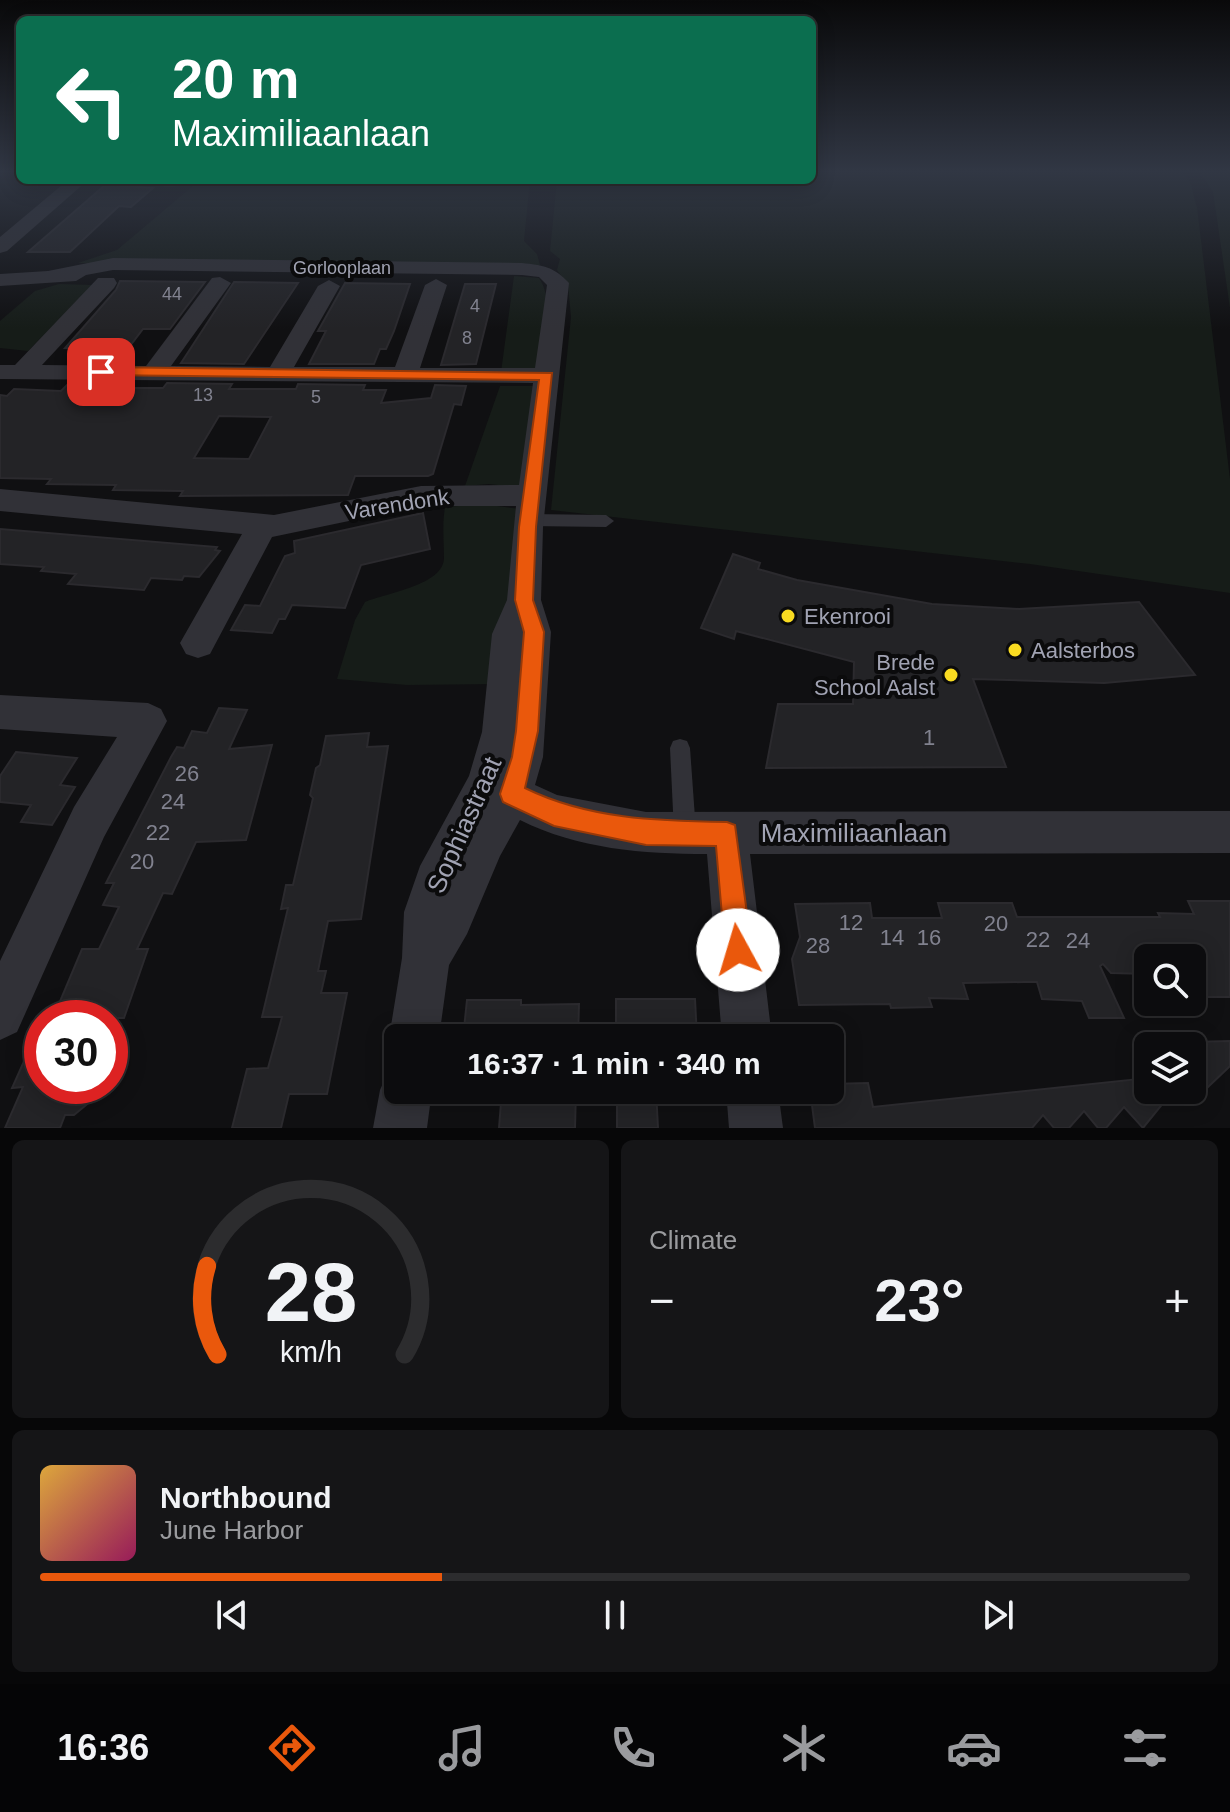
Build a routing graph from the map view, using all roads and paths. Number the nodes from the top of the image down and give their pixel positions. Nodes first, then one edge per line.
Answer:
1 (28, 224) edge
2 (0, 247) edge
3 (552, 276) joint
4 (0, 280) edge
5 (106, 283) dead end
6 (220, 283) dead end
7 (436, 285) dead end
8 (329, 286) dead end
9 (11, 372) edge
10 (154, 372) junction
11 (278, 373) junction
12 (405, 375) junction
13 (547, 376) junction
14 (0, 500) edge
15 (530, 507) junction
16 (606, 521) dead end
17 (263, 525) junction
18 (198, 643) dead end
19 (0, 712) edge
20 (680, 748) dead end
21 (500, 789) junction
22 (1230, 832) edge
23 (706, 834) junction
24 (0, 1015) edge
25 (416, 1024) edge
26 (744, 1024) edge
27 (404, 1104) edge
28 (753, 1104) edge
29 (400, 1128) edge
30 (756, 1128) edge

1 - 2 street
3 - 4 street, Gorlooplaan
3 - 13 street, Sophiastraat
5 - 9 street
6 - 10 street
7 - 12 street
8 - 11 street
9 - 10 street
10 - 11 street
11 - 12 street
12 - 13 street
13 - 15 street, Sophiastraat
14 - 17 street, Varendonk
15 - 16 lane
15 - 17 street, Varendonk
15 - 21 street, Sophiastraat
17 - 18 street
19 - 24 street
20 - 23 lane
21 - 23 street, Maximiliaanlaan
21 - 25 street, Sophiastraat
22 - 23 street, Maximiliaanlaan
23 - 26 street
27 - 29 street
28 - 30 street

